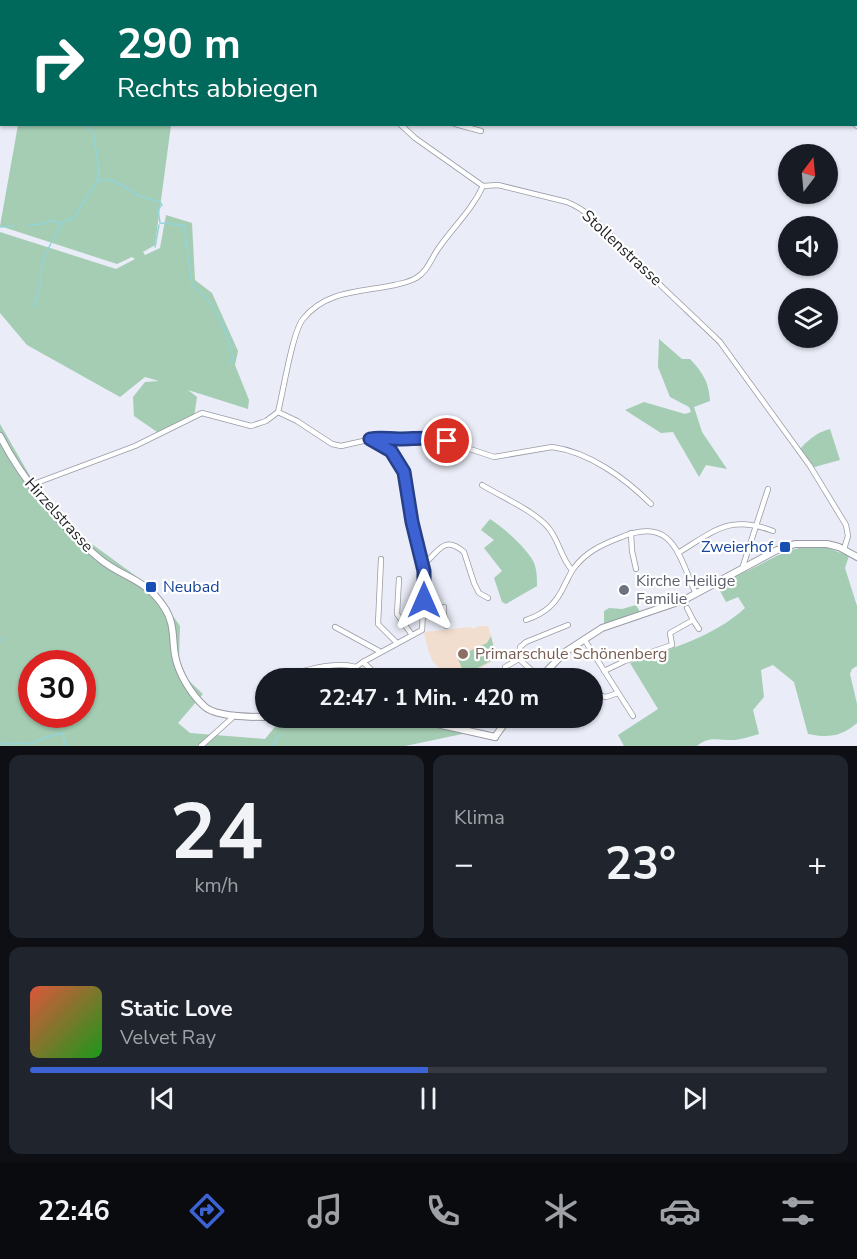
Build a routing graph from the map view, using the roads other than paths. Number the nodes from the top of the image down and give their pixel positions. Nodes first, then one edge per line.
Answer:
1 (402, 126) edge
2 (462, 126) edge
3 (481, 131) dead end
4 (483, 186) junction
5 (278, 412) junction
6 (0, 436) edge
7 (370, 439) junction
8 (31, 485) junction
9 (482, 485) dead end
10 (768, 489) dead end
11 (651, 504) dead end
12 (756, 524) junction
13 (773, 531) dead end
14 (631, 533) junction
15 (844, 549) junction
16 (678, 554) junction
17 (857, 557) edge
18 (381, 559) dead end
19 (423, 564) junction
20 (636, 569) dead end
21 (742, 569) junction
22 (572, 570) junction
23 (399, 579) dead end
24 (696, 594) junction
25 (488, 598) dead end
26 (444, 607) dead end
27 (687, 608) dead end
28 (444, 615) junction
29 (423, 616) junction
30 (526, 620) dead end
31 (693, 620) junction
32 (568, 625) dead end
33 (446, 626) dead end
34 (335, 627) dead end
35 (699, 629) dead end
36 (412, 635) junction
37 (584, 639) junction
38 (396, 642) junction
39 (380, 651) junction
40 (519, 659) junction
41 (363, 662) junction
42 (356, 667) joint
43 (505, 667) dead end
44 (318, 668) edge
45 (369, 668) edge
46 (529, 668) edge
47 (550, 668) edge
48 (604, 671) junction
49 (618, 693) junction
50 (603, 696) edge
51 (233, 715) junction
52 (255, 716) edge
53 (633, 716) dead end
54 (455, 728) edge
55 (501, 728) edge
56 (495, 737) junction
57 (201, 746) edge
58 (495, 746) edge

1 - 4 street
2 - 3 street
4 - 5 street
4 - 15 street, Stollenstrasse
5 - 7 street
5 - 8 street
6 - 8 street, Hirzelstrasse
7 - 11 street
7 - 19 street
8 - 51 street, Hirzelstrasse
9 - 22 street
10 - 12 street
12 - 13 street
12 - 16 street
12 - 21 street
14 - 16 street
14 - 20 street
14 - 22 street
15 - 17 street
15 - 21 street
16 - 24 street
18 - 38 street
19 - 25 street
19 - 29 street
21 - 24 street
22 - 30 street
23 - 36 street
24 - 37 street
26 - 28 street
27 - 31 street
28 - 29 street
28 - 33 street
29 - 36 street
31 - 35 street
31 - 48 street
32 - 40 street
34 - 39 street
36 - 38 street
37 - 47 street
37 - 48 street
38 - 39 street
39 - 41 street
40 - 43 street
40 - 46 street
41 - 42 street
41 - 45 street
42 - 44 street
48 - 49 street
49 - 50 street
49 - 53 street
51 - 52 street, Hirzelstrasse
51 - 57 street
54 - 56 street
55 - 56 street
56 - 58 street

